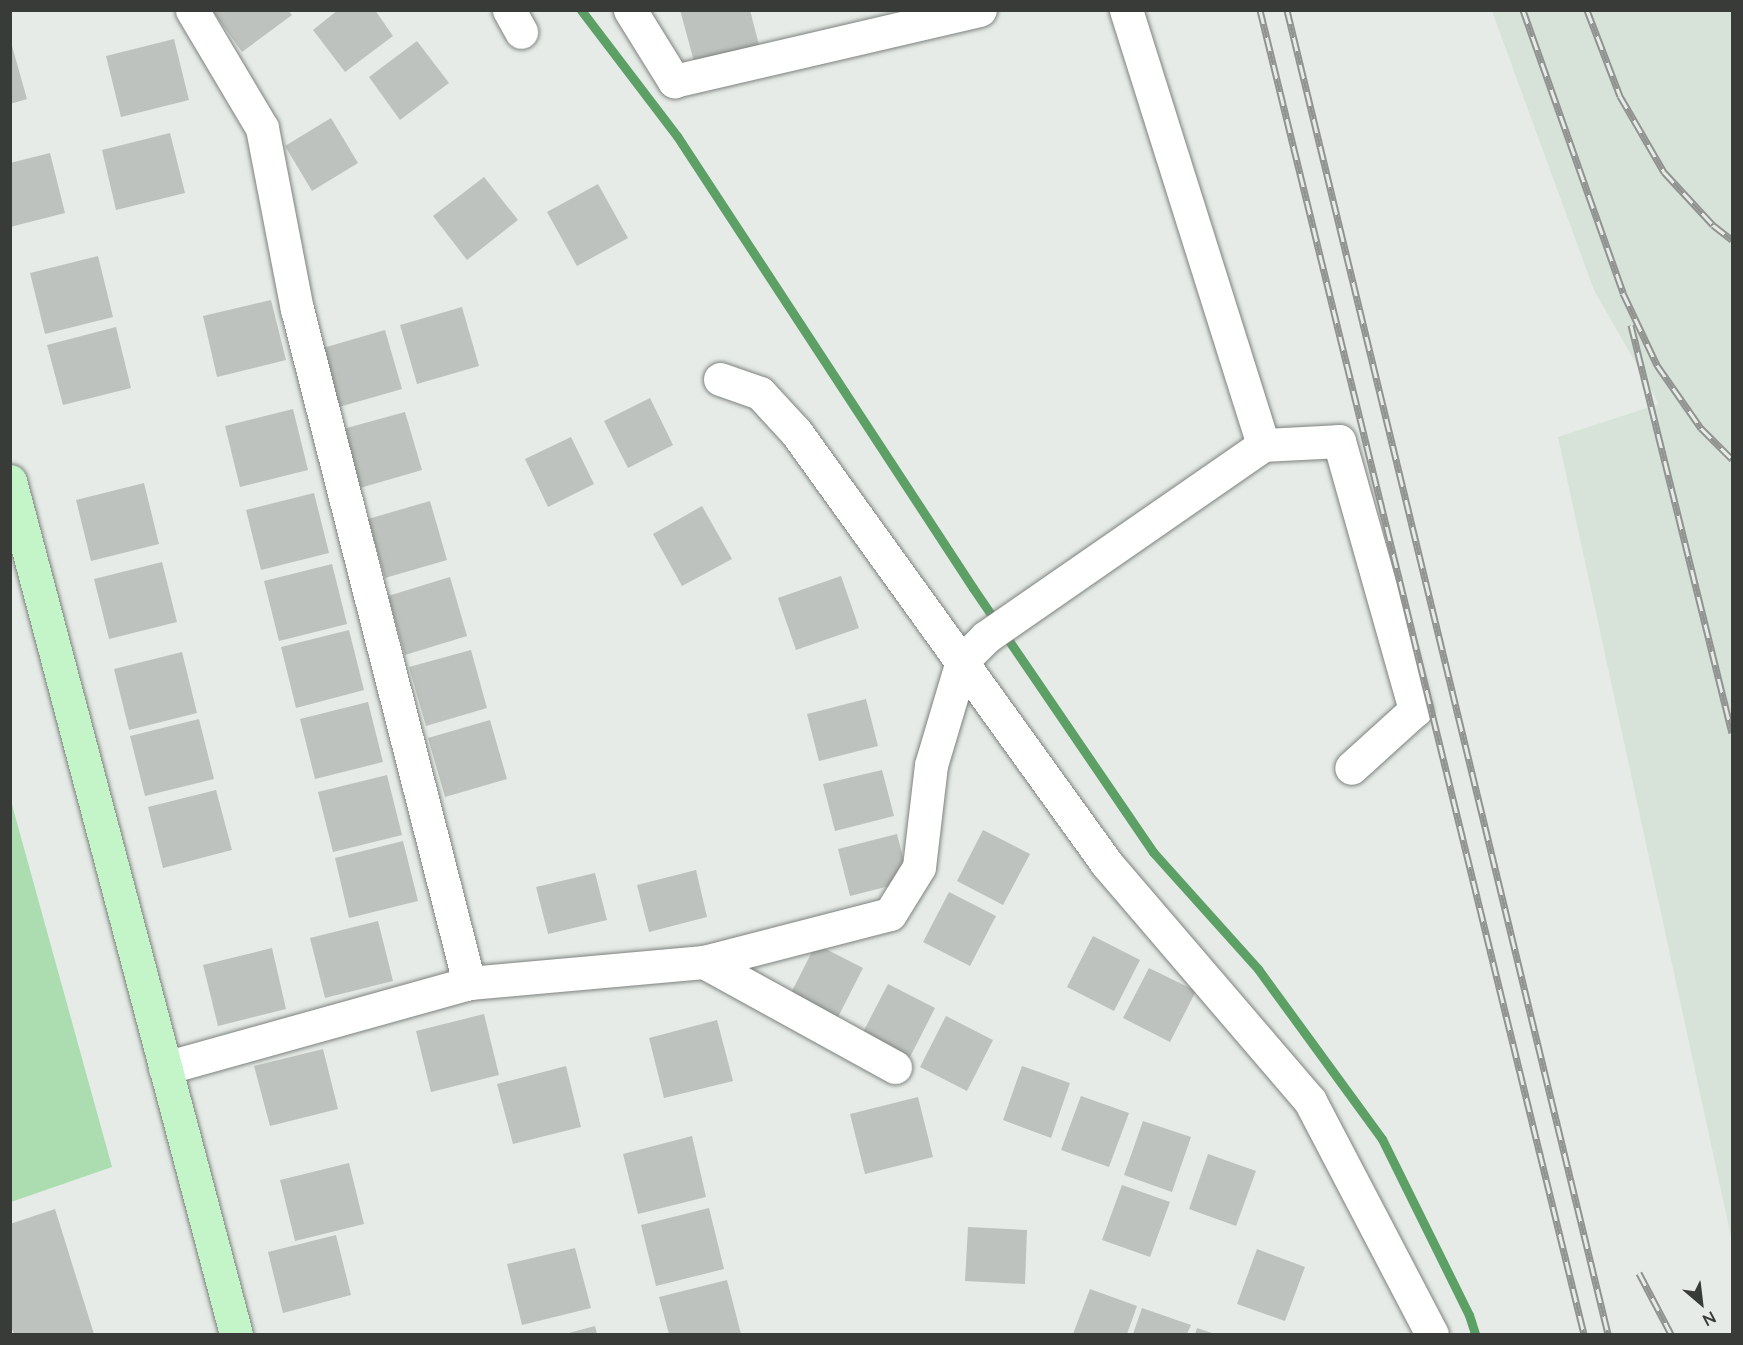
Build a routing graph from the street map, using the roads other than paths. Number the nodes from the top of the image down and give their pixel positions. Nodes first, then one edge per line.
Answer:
1 (192, 10) edge
2 (630, 10) edge
3 (980, 10) edge
4 (1126, 10) edge
5 (720, 379) dead end
6 (1263, 445) junction
7 (10, 481) edge
8 (962, 661) junction
9 (1351, 768) dead end
10 (704, 962) junction
11 (469, 983) junction
12 (895, 1067) dead end
13 (165, 1068) junction
14 (236, 1335) edge
15 (1432, 1335) edge

1 - 11 street
2 - 3 street
4 - 6 street
5 - 8 street
6 - 8 street
6 - 9 street
7 - 13 main road
8 - 10 street
8 - 15 street
10 - 11 street
10 - 12 street
11 - 13 street
13 - 14 main road

